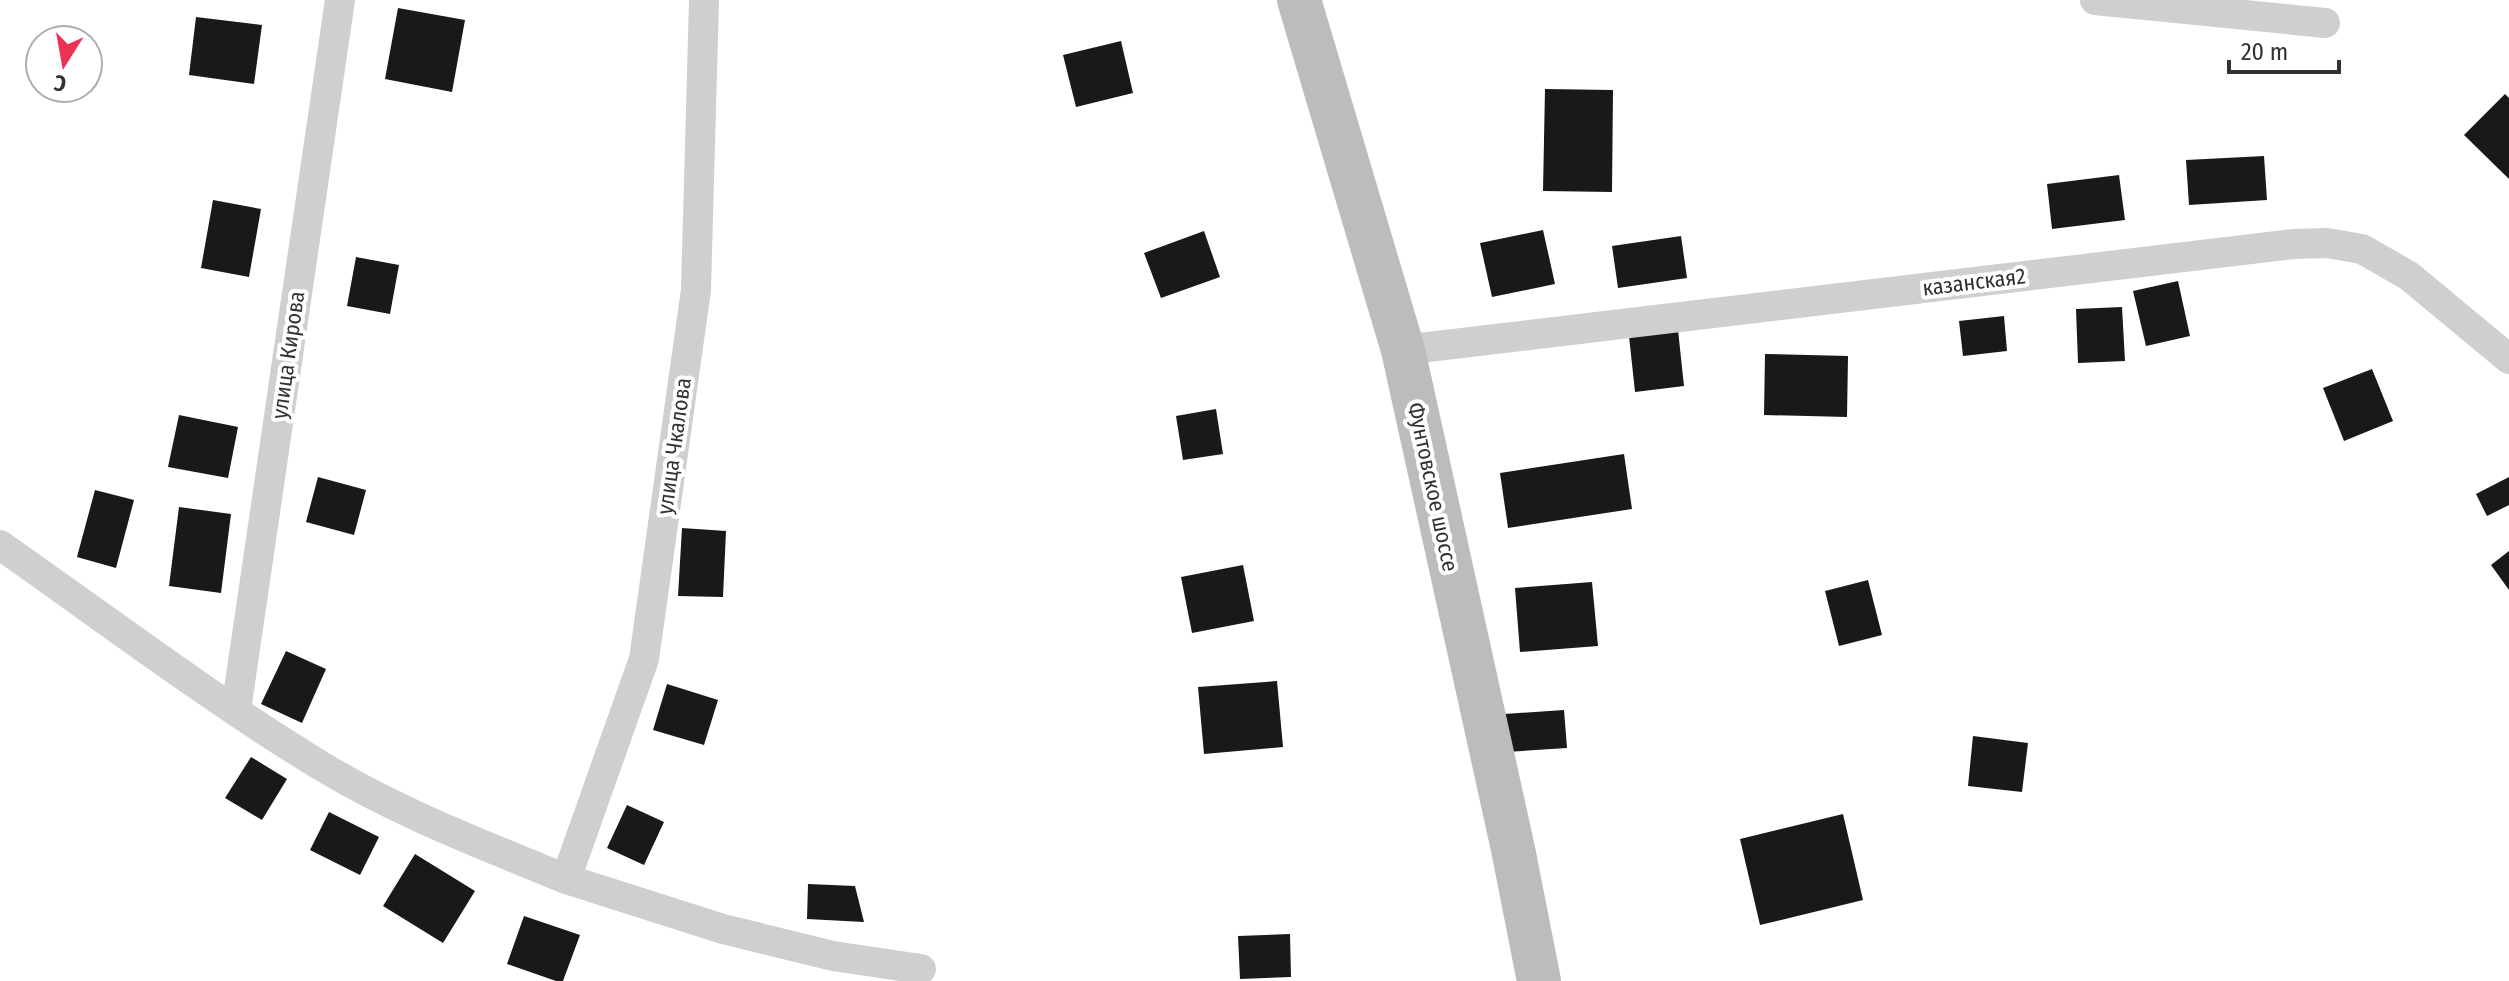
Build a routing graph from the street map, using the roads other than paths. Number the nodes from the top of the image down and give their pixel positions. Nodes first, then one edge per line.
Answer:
1 (340, 0) edge
2 (704, 0) edge
3 (1299, 0) edge
4 (2095, 0) edge
5 (2325, 23) dead end
6 (1403, 350) junction
7 (2509, 359) edge
8 (0, 545) edge
9 (236, 710) junction
10 (566, 879) junction
11 (921, 969) dead end
12 (1539, 981) edge

1 - 9 street, улица Кирова
2 - 10 street, улица Чкалова
3 - 6 street, Фунтовское шоссе
4 - 5 street
6 - 7 street, казанская2
6 - 12 street, Фунтовское шоссе
8 - 9 street
9 - 10 street
10 - 11 street

